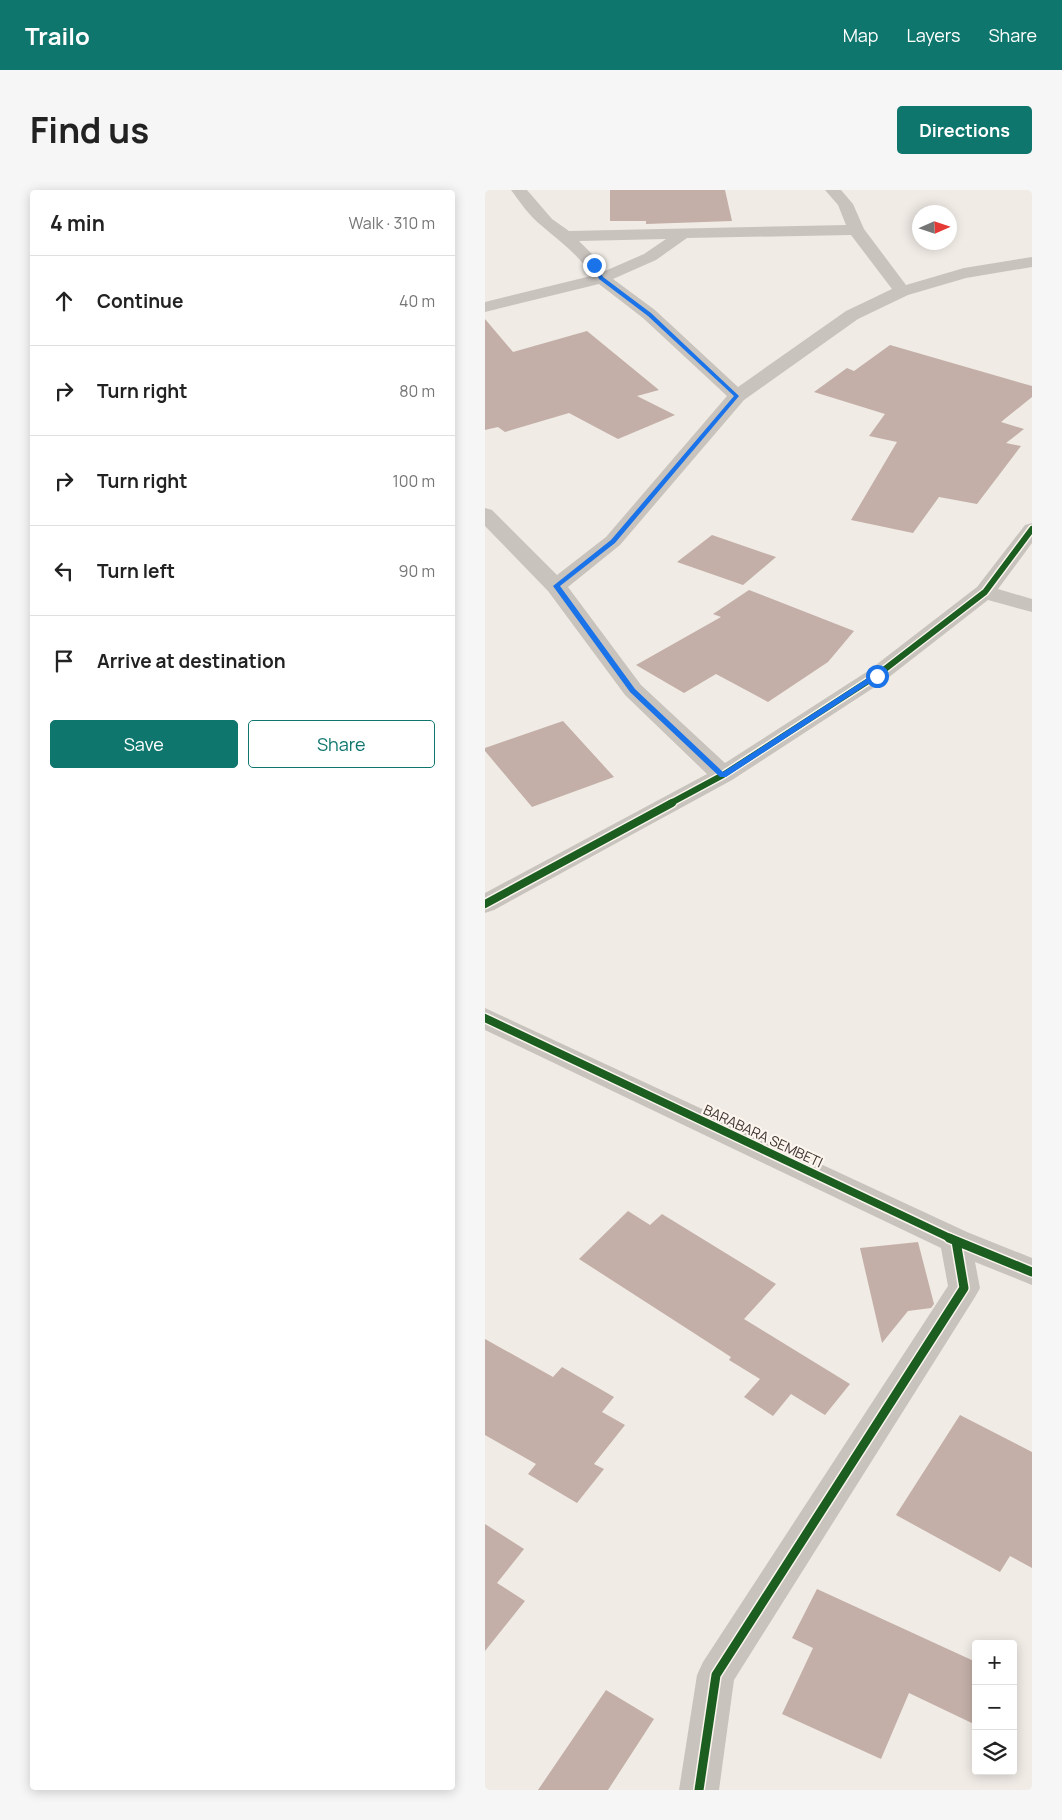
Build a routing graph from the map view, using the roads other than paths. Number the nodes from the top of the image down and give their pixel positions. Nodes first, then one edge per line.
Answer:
1 (519, 190) edge
2 (833, 190) edge
3 (856, 230) junction
4 (685, 232) junction
5 (565, 236) junction
6 (1032, 262) edge
7 (601, 278) junction
8 (902, 291) junction
9 (485, 307) edge
10 (737, 396) junction
11 (485, 514) edge
12 (1032, 529) edge
13 (556, 586) junction
14 (985, 592) junction
15 (1032, 606) edge
16 (723, 775) junction
17 (485, 904) edge
18 (485, 1018) edge
19 (956, 1241) junction
20 (1032, 1272) edge
21 (699, 1790) edge

1 - 5 street
2 - 3 street
3 - 4 street
3 - 8 street
4 - 5 street
4 - 7 street
5 - 7 street
6 - 8 street
7 - 9 street
7 - 10 street
8 - 10 street
10 - 13 street
11 - 13 street
12 - 14 street
13 - 16 street
14 - 15 street
14 - 16 street
16 - 17 street
18 - 19 street, BARABARA SEMBETI
19 - 20 street, BARABARA SEMBETI
19 - 21 street

